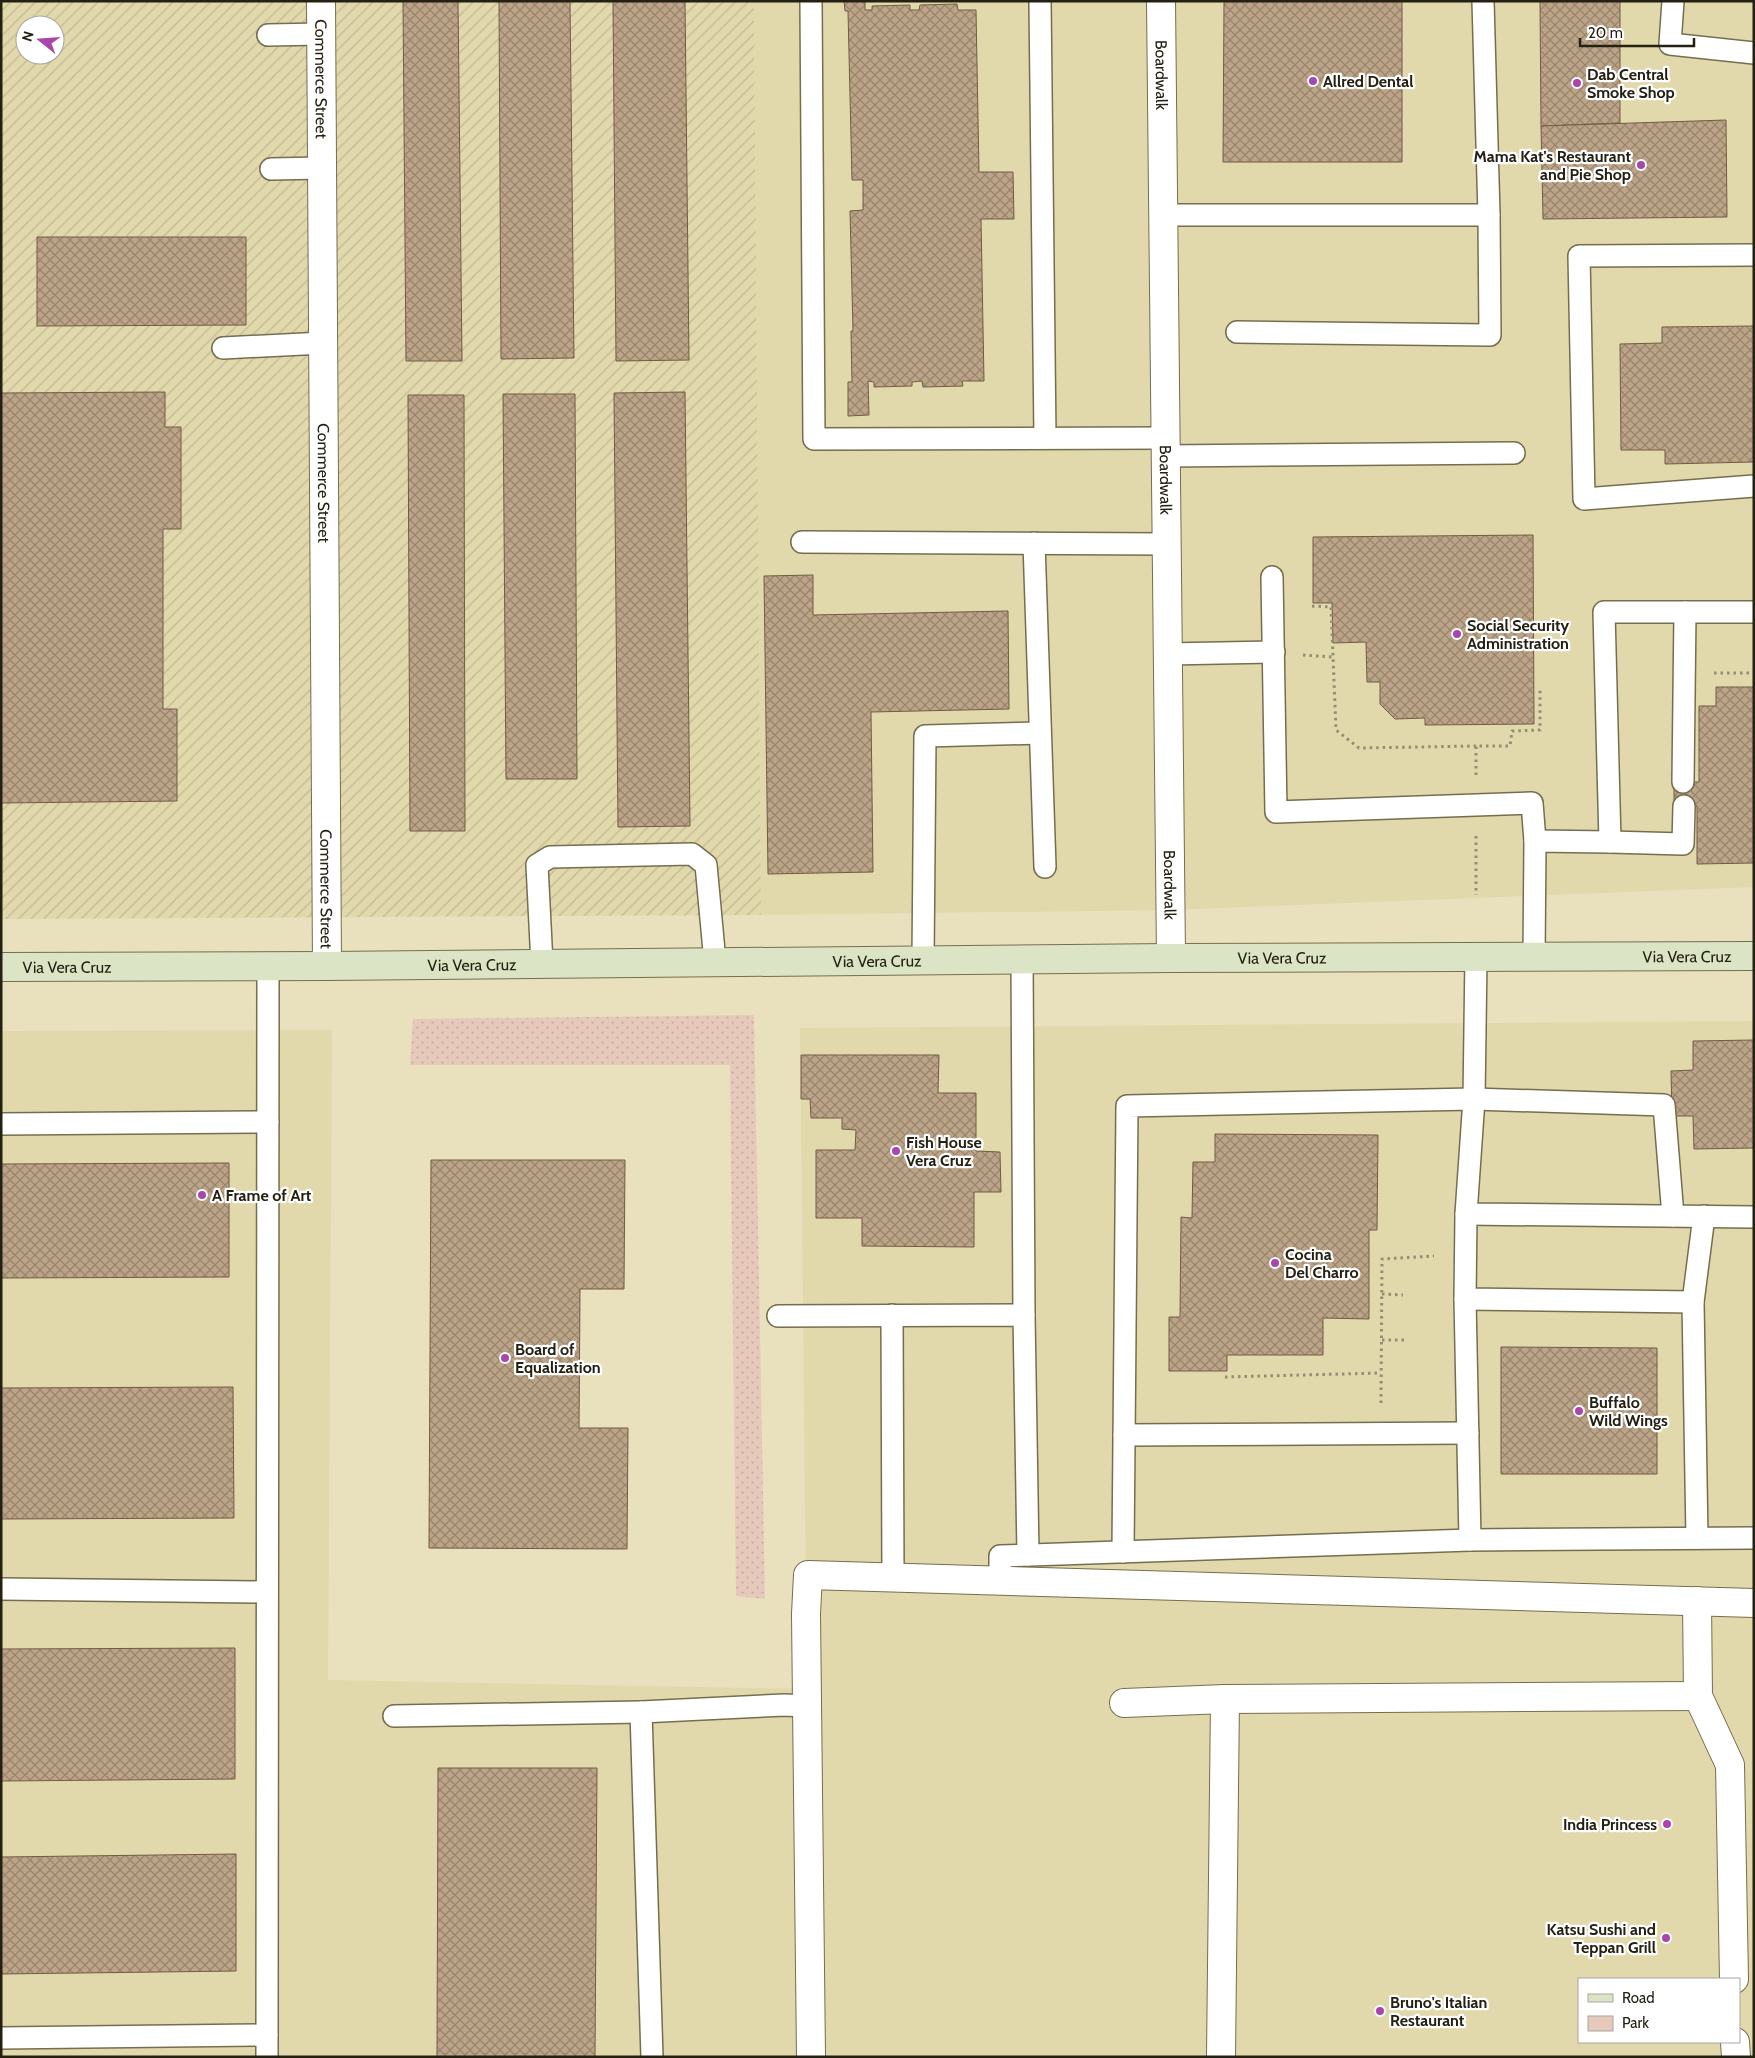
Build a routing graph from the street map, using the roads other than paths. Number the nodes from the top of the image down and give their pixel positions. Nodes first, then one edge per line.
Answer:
1 (321, 1) edge
2 (811, 1) edge
3 (1040, 1) edge
4 (1160, 1) edge
5 (1483, 1) edge
6 (1673, 1) edge
7 (321, 34) junction
8 (268, 35) dead end
9 (1754, 53) edge
10 (322, 168) junction
11 (271, 170) dead end
12 (1163, 215) junction
13 (1489, 215) junction
14 (1754, 255) edge
15 (1237, 332) dead end
16 (323, 343) junction
17 (223, 348) dead end
18 (1045, 438) junction
19 (1165, 447) junction
20 (1514, 454) dead end
21 (1754, 486) edge
22 (802, 542) dead end
23 (1034, 543) junction
24 (1167, 544) junction
25 (1272, 578) dead end
26 (1685, 612) junction
27 (1754, 612) edge
28 (1274, 652) junction
29 (1168, 654) junction
30 (1040, 733) junction
31 (1683, 782) dead end
32 (1684, 806) dead end
33 (1535, 841) junction
34 (1610, 842) junction
35 (1045, 866) dead end
36 (1754, 956) edge
37 (1476, 957) junction
38 (1534, 957) junction
39 (1171, 958) junction
40 (922, 960) junction
41 (1022, 960) junction
42 (715, 962) junction
43 (542, 964) junction
44 (268, 966) junction
45 (327, 966) junction
46 (1, 967) edge
47 (1474, 1099) junction
48 (268, 1122) junction
49 (1, 1124) edge
50 (1466, 1214) junction
51 (1672, 1216) junction
52 (1704, 1216) junction
53 (1754, 1216) edge
54 (1465, 1299) junction
55 (1693, 1302) junction
56 (892, 1315) junction
57 (1024, 1315) junction
58 (778, 1316) dead end
59 (1468, 1433) junction
60 (1124, 1435) junction
61 (1697, 1538) junction
62 (1754, 1538) edge
63 (1470, 1540) junction
64 (1123, 1552) junction
65 (1028, 1555) junction
66 (893, 1578) junction
67 (1000, 1581) junction
68 (1, 1588) edge
69 (267, 1592) junction
70 (1697, 1601) junction
71 (1754, 1603) edge
72 (1698, 1696) junction
73 (1225, 1699) junction
74 (1124, 1703) dead end
75 (807, 1706) junction
76 (641, 1712) junction
77 (394, 1716) dead end
78 (1734, 1978) edge
79 (267, 2035) junction
80 (1, 2038) edge
81 (1736, 2043) edge
82 (47, 2047) edge
83 (267, 2057) edge
84 (652, 2057) edge
85 (811, 2057) edge
86 (1221, 2057) edge
87 (1736, 2057) edge

1 - 7 street, Commerce Street
2 - 18 lane
3 - 18 lane
4 - 12 street, Boardwalk
5 - 13 lane
6 - 9 lane
7 - 8 lane
7 - 10 street, Commerce Street
10 - 11 lane
10 - 16 street, Commerce Street
12 - 13 lane
12 - 19 street, Boardwalk
13 - 15 lane
14 - 21 lane
16 - 17 lane
16 - 45 street, Commerce Street
18 - 19 lane
19 - 20 lane
19 - 24 street, Boardwalk
22 - 23 lane
23 - 24 lane
23 - 30 lane
24 - 29 street, Boardwalk
25 - 28 lane
26 - 27 lane
26 - 31 lane
26 - 34 lane
28 - 29 lane
28 - 33 lane
29 - 39 street, Boardwalk
30 - 35 lane
30 - 40 lane
32 - 34 lane
33 - 34 lane
33 - 38 lane
36 - 38 main road, Via Vera Cruz
37 - 38 main road, Via Vera Cruz
37 - 39 main road, Via Vera Cruz
37 - 47 lane
39 - 41 main road, Via Vera Cruz
40 - 41 main road, Via Vera Cruz
40 - 42 main road, Via Vera Cruz
41 - 57 lane
42 - 43 main road, Via Vera Cruz
42 - 43 lane
43 - 45 main road, Via Vera Cruz
44 - 45 main road, Via Vera Cruz
44 - 46 main road, Via Vera Cruz
44 - 48 lane
47 - 50 lane
47 - 51 lane
47 - 60 lane
48 - 49 lane
48 - 69 lane
50 - 51 lane
50 - 54 lane
51 - 52 lane
52 - 53 lane
52 - 55 lane
54 - 55 lane
54 - 59 lane
55 - 61 lane
56 - 57 lane
56 - 58 lane
56 - 66 lane
57 - 65 lane
59 - 60 lane
59 - 63 lane
60 - 64 lane
61 - 62 lane
61 - 63 lane
63 - 64 lane
64 - 65 lane
65 - 67 lane
66 - 67 street
66 - 75 street
67 - 70 street
68 - 69 lane
69 - 79 lane
70 - 71 street
70 - 72 street
72 - 73 street
72 - 78 street
73 - 74 street
73 - 86 street
75 - 76 lane
75 - 85 street
76 - 77 lane
76 - 84 lane
79 - 82 lane
79 - 83 lane
80 - 82 lane
81 - 87 street

